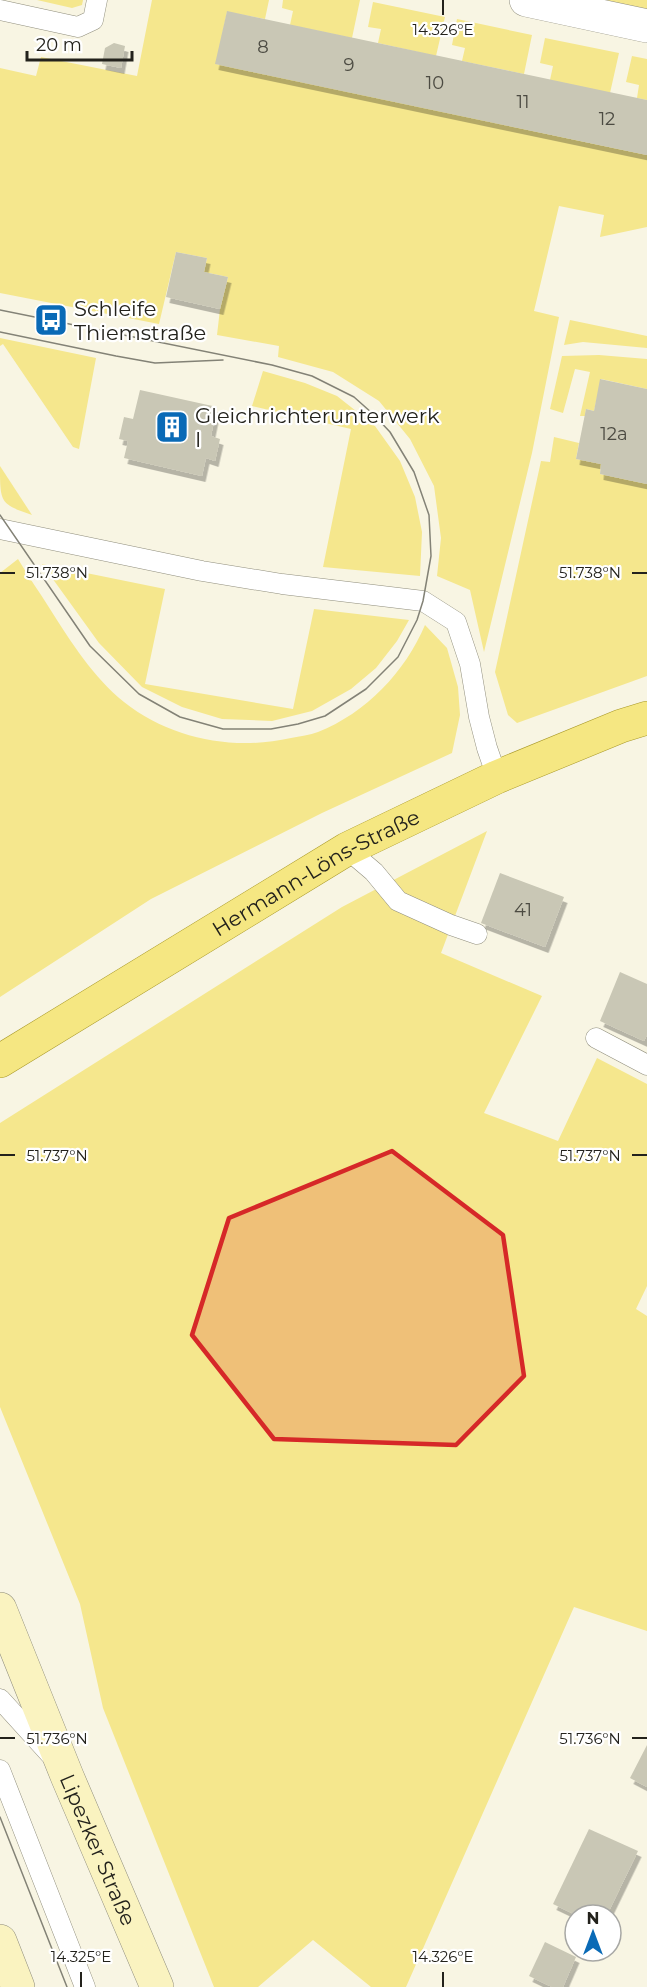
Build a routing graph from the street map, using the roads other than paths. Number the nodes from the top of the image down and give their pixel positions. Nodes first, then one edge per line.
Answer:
1 (97, 0) edge
2 (526, 0) edge
3 (0, 10) edge
4 (647, 27) edge
5 (0, 529) edge
6 (647, 718) edge
7 (497, 777) junction
8 (347, 849) junction
9 (477, 934) dead end
10 (596, 1038) dead end
11 (0, 1061) edge
12 (647, 1065) edge
13 (0, 1609) edge
14 (0, 1699) edge
15 (0, 1770) edge
16 (66, 1772) junction
17 (0, 1941) edge
18 (18, 1987) edge
19 (86, 1987) edge
20 (158, 1987) edge

1 - 3 lane
2 - 4 street
5 - 7 lane
6 - 7 main road, Hermann-Löns-Straße
7 - 8 main road, Hermann-Löns-Straße
8 - 9 lane
8 - 11 main road, Hermann-Löns-Straße
10 - 12 lane
13 - 16 main road, Lipezker Straße
14 - 16 lane
15 - 19 lane
16 - 20 main road, Lipezker Straße
17 - 18 main road

